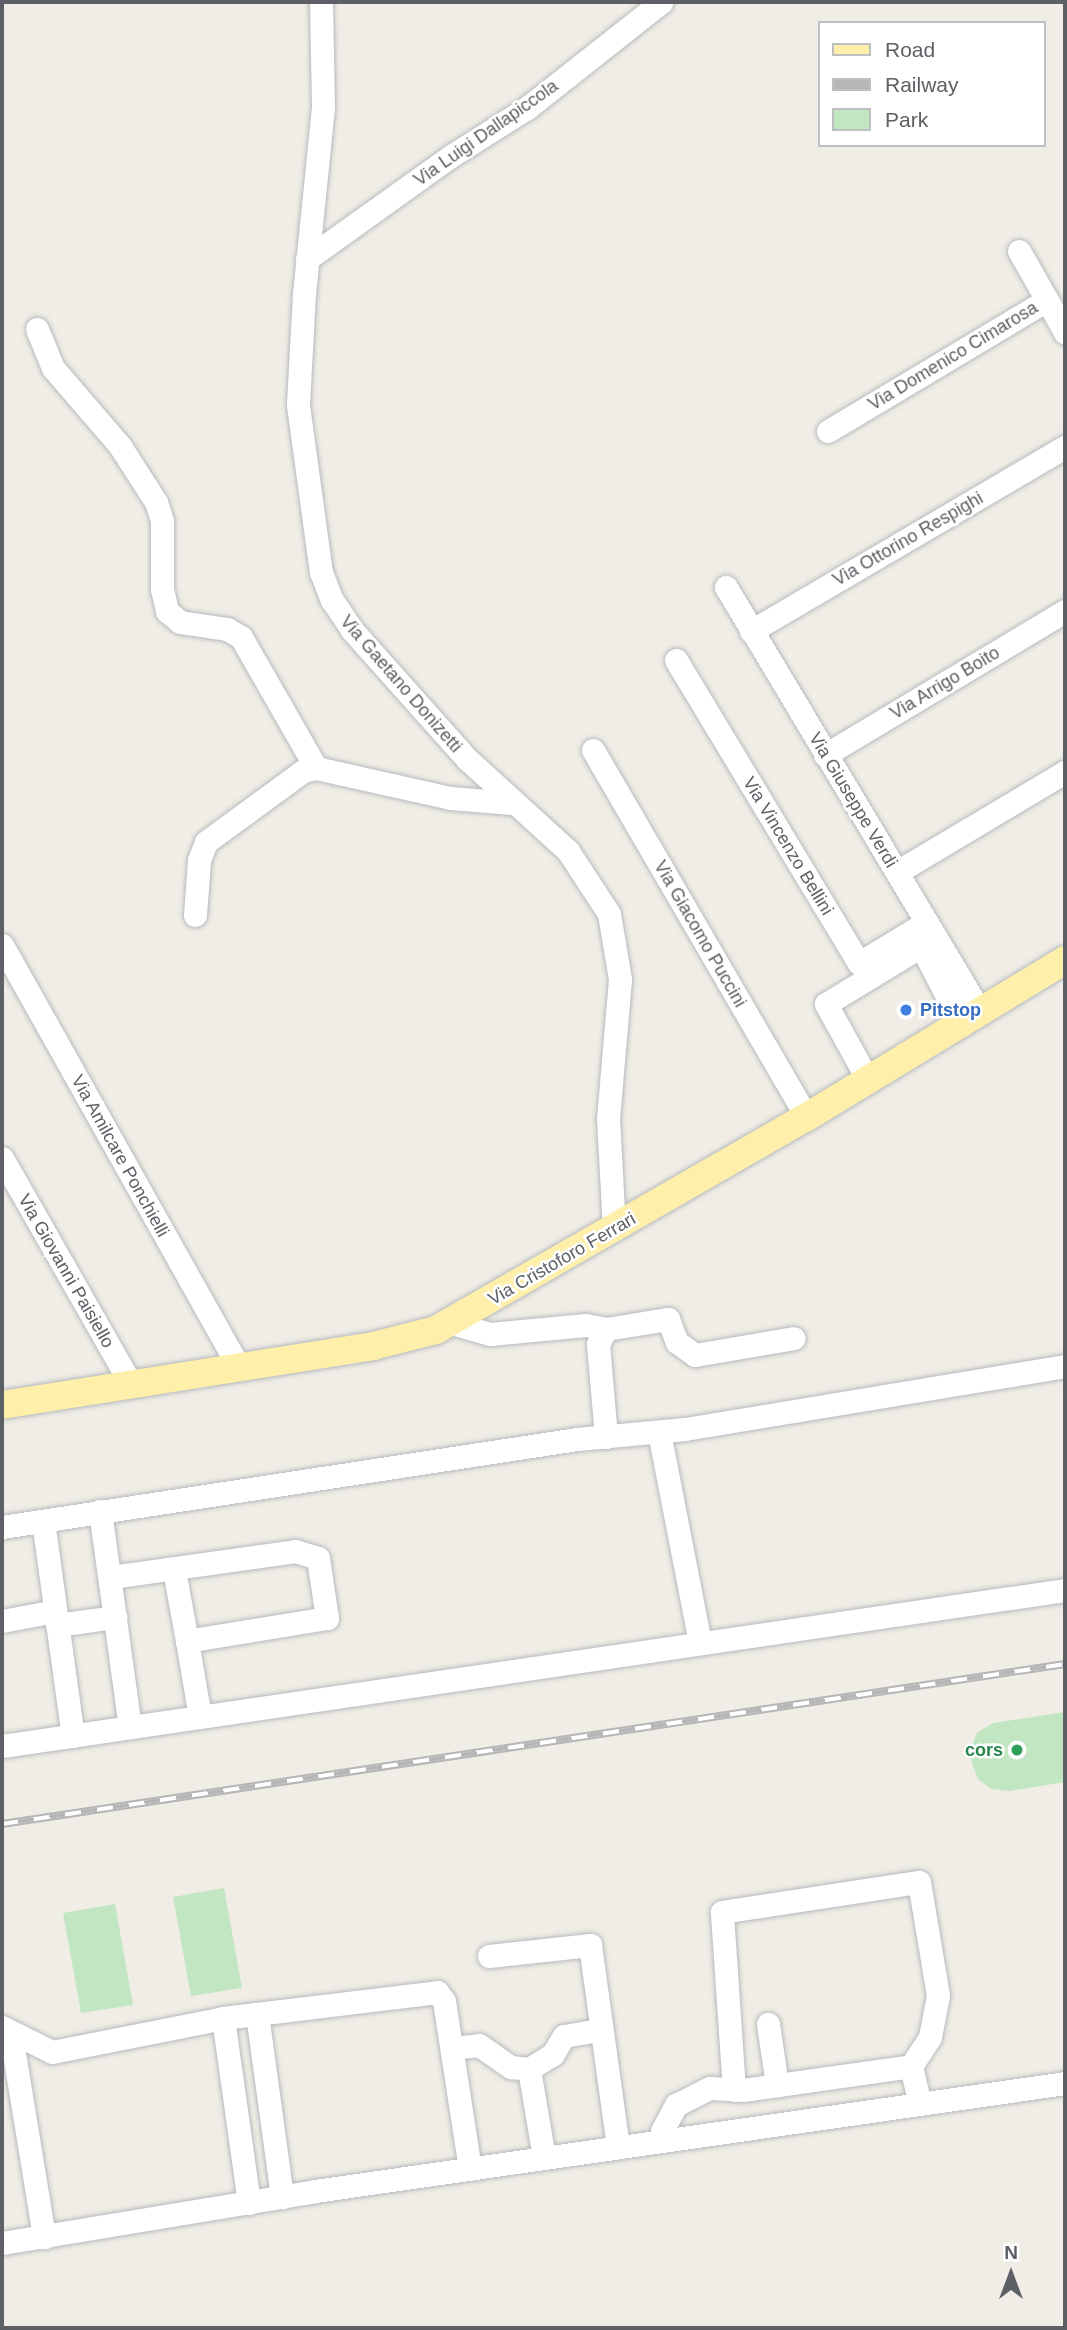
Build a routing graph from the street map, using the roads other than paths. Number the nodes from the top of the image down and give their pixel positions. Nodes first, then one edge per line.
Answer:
1 (321, 2) edge
2 (661, 2) edge
3 (1019, 251) dead end
4 (307, 259) junction
5 (1047, 300) junction
6 (37, 329) dead end
7 (1065, 332) edge
8 (828, 431) dead end
9 (1065, 447) edge
10 (726, 587) dead end
11 (1065, 611) edge
12 (751, 631) junction
13 (676, 660) dead end
14 (593, 750) dead end
15 (825, 755) junction
16 (316, 768) junction
17 (1065, 772) edge
18 (512, 803) junction
19 (897, 872) junction
20 (195, 915) dead end
21 (927, 922) junction
22 (2, 945) edge
23 (1065, 960) edge
24 (971, 1018) junction
25 (867, 1080) junction
26 (807, 1117) junction
27 (2, 1158) edge
28 (614, 1228) junction
29 (451, 1323) junction
30 (606, 1329) junction
31 (794, 1338) dead end
32 (1065, 1366) edge
33 (239, 1367) junction
34 (131, 1384) junction
35 (2, 1405) edge
36 (659, 1432) junction
37 (606, 1437) junction
38 (100, 1511) junction
39 (43, 1521) junction
40 (2, 1527) edge
41 (174, 1570) junction
42 (111, 1577) junction
43 (1065, 1590) edge
44 (114, 1617) junction
45 (56, 1618) junction
46 (2, 1620) edge
47 (187, 1641) junction
48 (700, 1643) junction
49 (200, 1717) junction
50 (130, 1727) junction
51 (73, 1736) junction
52 (2, 1746) edge
53 (489, 1956) dead end
54 (257, 2014) junction
55 (223, 2018) junction
56 (768, 2024) dead end
57 (2, 2027) edge
58 (598, 2029) junction
59 (452, 2048) junction
60 (911, 2066) junction
61 (529, 2069) junction
62 (1065, 2083) edge
63 (777, 2085) junction
64 (734, 2090) junction
65 (920, 2104) junction
66 (663, 2140) junction
67 (618, 2147) junction
68 (544, 2158) junction
69 (470, 2169) junction
70 (282, 2197) junction
71 (249, 2203) junction
72 (44, 2237) junction
73 (2, 2243) edge

1 - 4 street, Via Gaetano Donizetti
2 - 4 street, Via Luigi Dallapiccola
3 - 5 street
4 - 18 street, Via Gaetano Donizetti
5 - 7 street, Via Domenico Cimarosa
5 - 8 street, Via Domenico Cimarosa
6 - 16 street
9 - 12 street, Via Ottorino Respighi
10 - 12 street, Via Giuseppe Verdi
11 - 15 street, Via Arrigo Boito
12 - 15 street, Via Giuseppe Verdi
13 - 21 street, Via Vincenzo Bellini
14 - 26 street, Via Giacomo Puccini
15 - 19 street, Via Giuseppe Verdi
16 - 18 street
16 - 20 street
17 - 19 street
18 - 28 street, Via Gaetano Donizetti
19 - 21 street, Via Giuseppe Verdi
21 - 24 street, Via Giuseppe Verdi
22 - 33 street, Via Amilcare Ponchielli
23 - 24 main road, Via Cristoforo Ferrari
24 - 25 main road, Via Cristoforo Ferrari
24 - 25 street
25 - 26 main road, Via Cristoforo Ferrari
26 - 28 main road, Via Cristoforo Ferrari
27 - 34 street, Via Giovanni Paisiello
28 - 29 main road, Via Cristoforo Ferrari
29 - 30 street
29 - 33 main road, Via Cristoforo Ferrari
30 - 31 street
30 - 37 street
32 - 36 street
33 - 34 main road, Via Cristoforo Ferrari
34 - 35 main road, Via Cristoforo Ferrari
36 - 37 street
36 - 48 street
37 - 38 street
38 - 39 street
38 - 42 street
39 - 40 street
39 - 45 street
41 - 42 street
41 - 47 street
41 - 47 street
42 - 44 street
43 - 48 street
44 - 45 street
44 - 50 street
45 - 46 street
45 - 51 street
47 - 49 street
48 - 49 street
49 - 50 street
50 - 51 street
51 - 52 street
53 - 58 street
54 - 55 street
54 - 59 street
54 - 70 street
55 - 57 street
55 - 71 street
56 - 63 street
57 - 72 street
58 - 61 street
58 - 67 street
59 - 61 street
59 - 69 street
60 - 63 street
60 - 64 street
60 - 65 street
61 - 68 street
62 - 65 street
63 - 64 street
64 - 66 street
65 - 66 street
66 - 67 street
67 - 68 street
68 - 69 street
69 - 70 street
70 - 71 street
71 - 72 street
72 - 73 street

